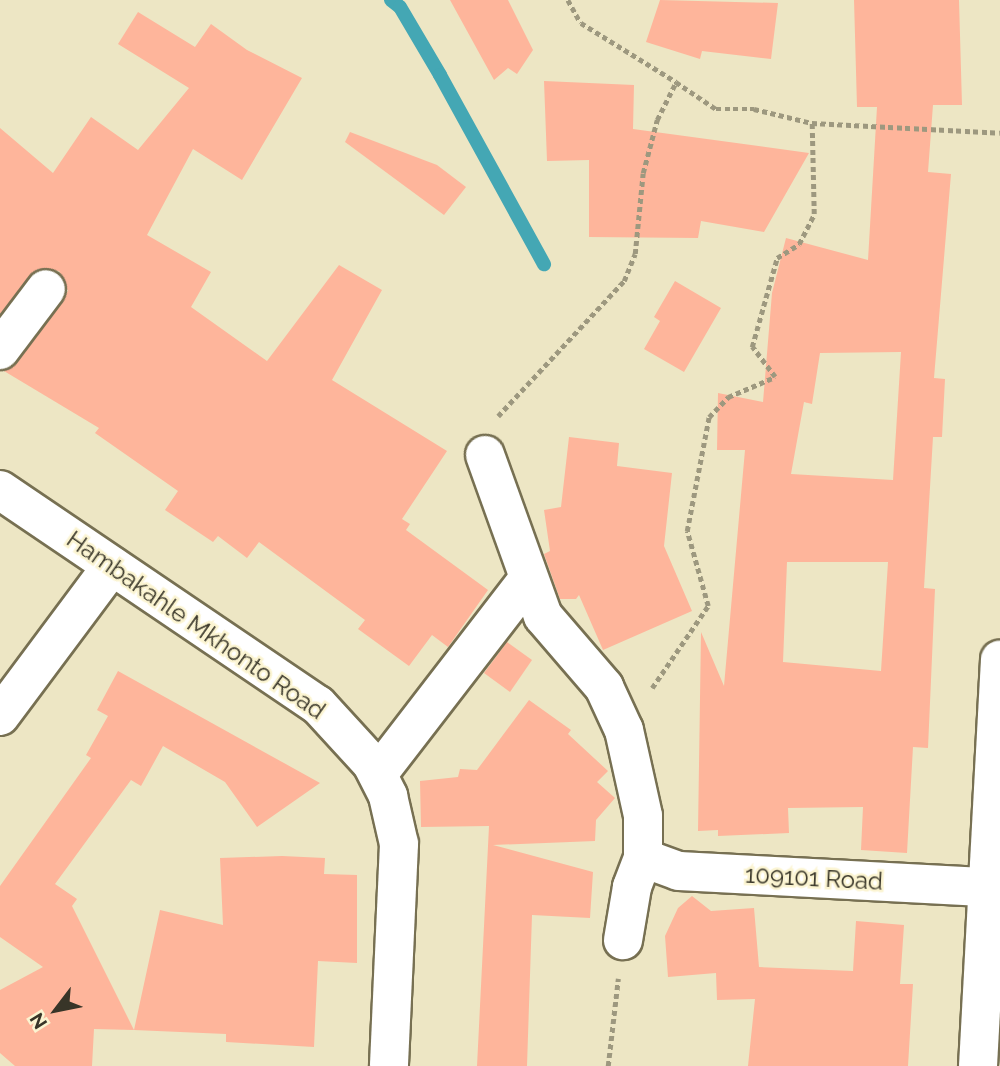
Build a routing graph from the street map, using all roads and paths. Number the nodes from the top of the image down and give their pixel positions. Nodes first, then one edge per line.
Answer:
1 (568, 0) edge
2 (676, 82) junction
3 (812, 123) junction
4 (1000, 133) edge
5 (46, 289) dead end
6 (0, 350) edge
7 (485, 455) joint
8 (0, 490) edge
9 (112, 566) junction
10 (529, 578) junction
11 (1000, 660) edge
12 (0, 716) edge
13 (624, 730) junction
14 (378, 775) junction
15 (643, 858) junction
16 (992, 876) edge
17 (622, 940) joint
18 (390, 1066) edge
19 (608, 1066) edge
20 (978, 1066) edge

1 - 2 path
2 - 3 path
2 - 7 path
3 - 4 path
3 - 13 path
5 - 6 street
7 - 10 street
8 - 9 street, Hambakahle Mkhonto Road
9 - 12 street
9 - 14 street, Hambakahle Mkhonto Road
10 - 13 street
10 - 14 street
11 - 16 street
13 - 15 street
14 - 18 street, Hambakahle Mkhonto Road
15 - 16 street, 109101 Road
15 - 17 street
16 - 20 street
17 - 19 path

